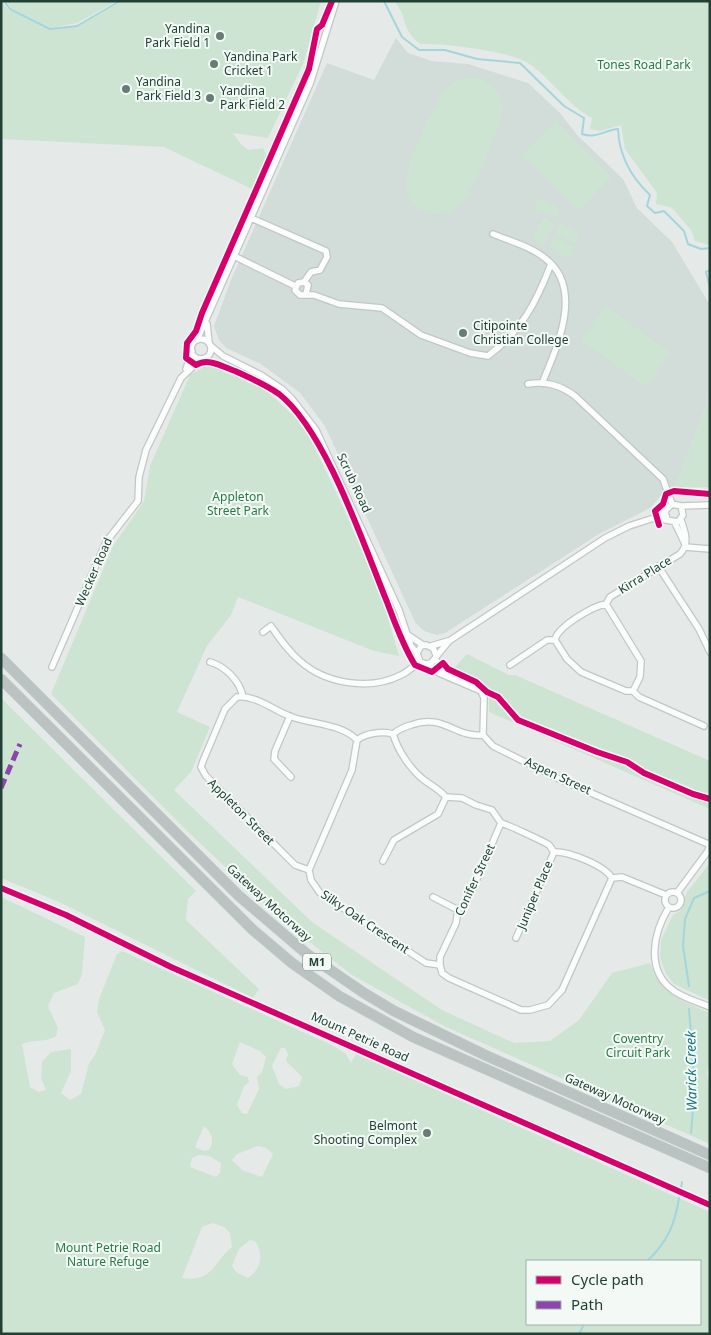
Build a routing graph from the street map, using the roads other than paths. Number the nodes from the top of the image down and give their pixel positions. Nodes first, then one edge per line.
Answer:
1 (336, 2) edge
2 (251, 218) junction
3 (493, 234) dead end
4 (234, 256) junction
5 (550, 264) junction
6 (304, 282) junction
7 (295, 286) junction
8 (306, 294) junction
9 (207, 322) junction
10 (197, 340) junction
11 (210, 345) junction
12 (192, 351) junction
13 (223, 356) junction
14 (204, 358) junction
15 (186, 371) junction
16 (542, 381) junction
17 (528, 384) dead end
18 (672, 504) junction
19 (710, 505) edge
20 (681, 506) junction
21 (697, 507) junction
22 (665, 512) junction
23 (654, 518) junction
24 (680, 519) junction
25 (667, 520) junction
26 (685, 545) junction
27 (710, 549) edge
28 (658, 566) junction
29 (606, 604) junction
30 (263, 632) dead end
31 (408, 634) junction
32 (555, 640) junction
33 (448, 641) junction
34 (423, 645) junction
35 (431, 646) junction
36 (710, 652) edge
37 (416, 653) junction
38 (435, 657) junction
39 (1, 658) edge
40 (210, 662) dead end
41 (423, 663) junction
42 (510, 665) dead end
43 (52, 667) dead end
44 (450, 677) junction
45 (1, 679) edge
46 (633, 691) junction
47 (243, 696) junction
48 (290, 716) junction
49 (704, 726) dead end
50 (393, 734) junction
51 (483, 735) junction
52 (357, 740) junction
53 (291, 777) dead end
54 (446, 797) junction
55 (501, 823) junction
56 (709, 843) edge
57 (554, 852) junction
58 (383, 861) dead end
59 (308, 870) junction
60 (612, 878) junction
61 (1, 888) edge
62 (677, 893) junction
63 (666, 895) junction
64 (433, 897) dead end
65 (669, 907) junction
66 (458, 910) junction
67 (516, 938) dead end
68 (440, 965) junction
69 (710, 1007) edge
70 (710, 1155) edge
71 (710, 1168) edge
72 (710, 1205) edge

1 - 2 street, Wecker Road
2 - 4 street, Wecker Road
2 - 6 street
3 - 5 street
4 - 7 street
4 - 9 street, Wecker Road
5 - 8 street
5 - 16 street
6 - 7 street
6 - 8 street
7 - 8 street
9 - 10 street, Wecker Road
9 - 11 street, Wecker Road
10 - 11 street
10 - 12 street, Wecker Road
11 - 13 street, Scrub Road
11 - 14 street, Wecker Road
12 - 14 street
12 - 15 street, Wecker Road
13 - 14 street, Scrub Road
13 - 31 street, Scrub Road
14 - 15 street, Wecker Road
15 - 43 street, Wecker Road
16 - 17 street
16 - 18 street
18 - 20 street
18 - 22 street
19 - 21 street
20 - 21 street
20 - 24 street
21 - 24 street
22 - 23 street
22 - 25 street
23 - 25 street
23 - 33 street
24 - 25 street
24 - 26 street
26 - 27 street
26 - 28 street, Kirra Place
28 - 29 street, Kirra Place
28 - 36 street
29 - 32 street, Kirra Place
29 - 46 street
30 - 41 street
31 - 34 street
31 - 37 street, Scrub Road
32 - 42 street
32 - 46 street
33 - 35 street
33 - 38 street
34 - 35 street
34 - 37 street
35 - 38 street
37 - 41 street, Scrub Road
38 - 41 street
38 - 44 street
39 - 70 highway, Gateway Motorway / M1
40 - 47 street
41 - 44 street
44 - 51 street
45 - 71 highway, Gateway Motorway / M1
46 - 49 street
47 - 48 street
47 - 59 street, Appleton Street
48 - 52 street
48 - 53 street
50 - 51 street
50 - 52 street
50 - 54 street
51 - 56 street, Aspen Street
52 - 59 street
54 - 55 street
54 - 58 street
55 - 57 street
55 - 66 street, Conifer Street
56 - 62 street
57 - 60 street
57 - 67 street, Juniper Place
59 - 68 street, Silky Oak Crescent
60 - 63 street
60 - 68 street, Silky Oak Crescent
61 - 72 street, Mount Petrie Road
62 - 63 street
62 - 65 street
63 - 65 street
64 - 66 street
65 - 69 street
66 - 68 street, Conifer Street

